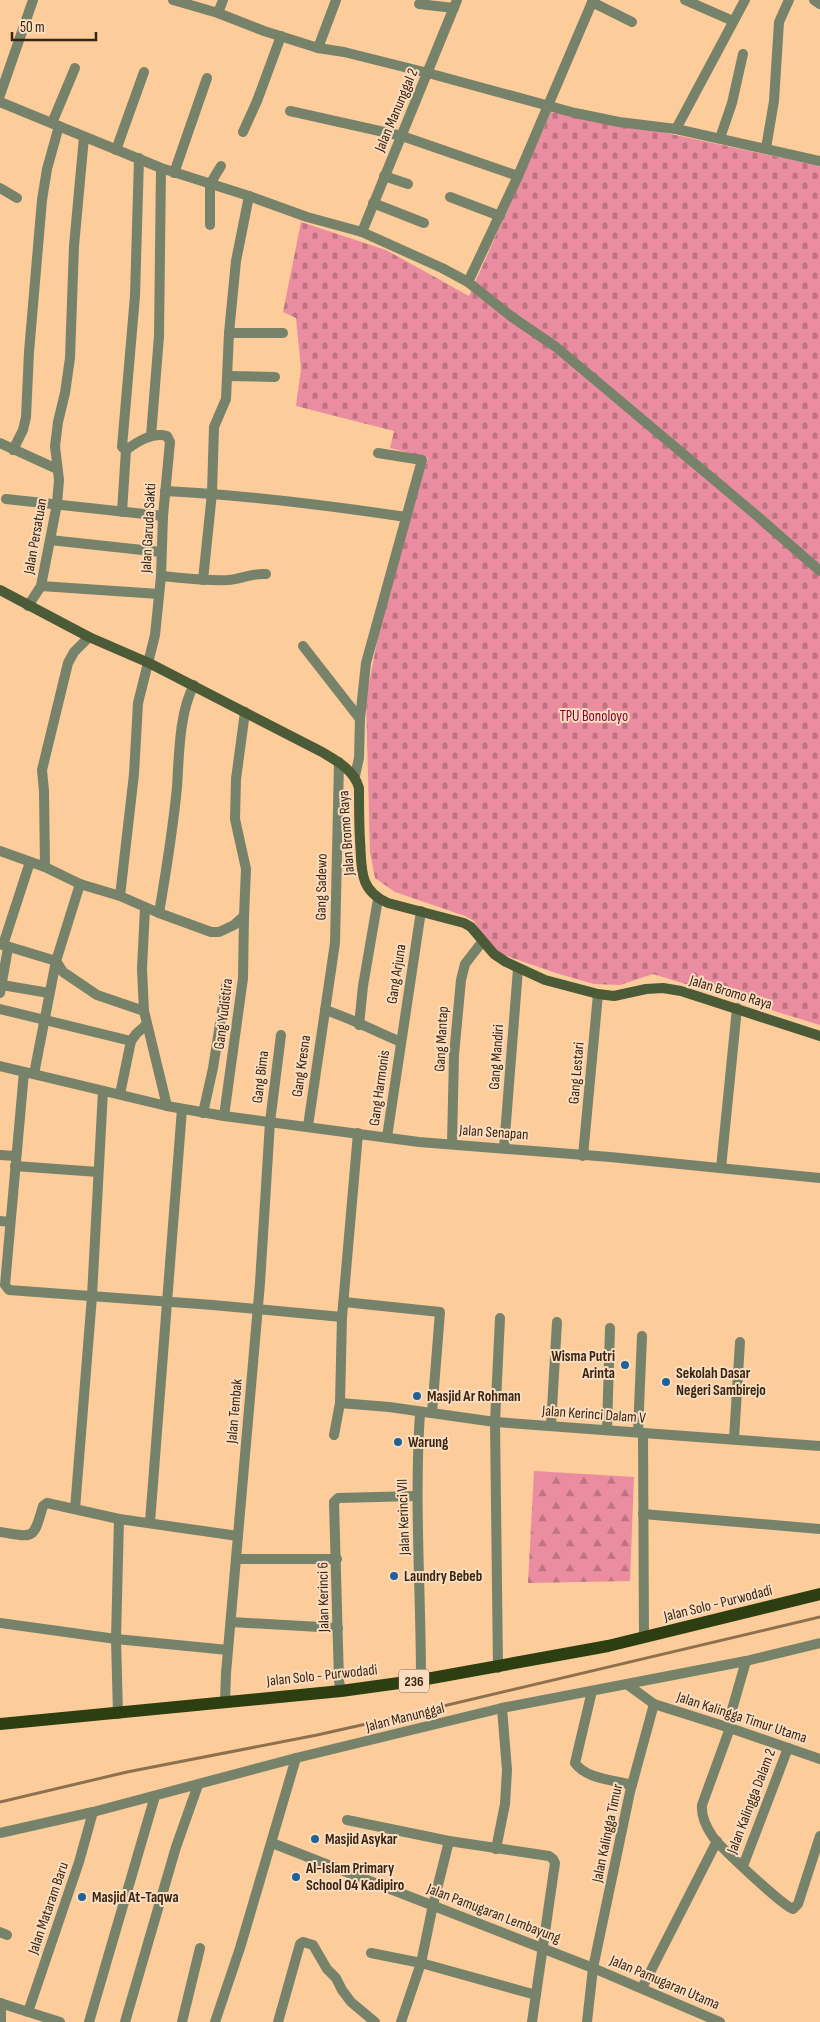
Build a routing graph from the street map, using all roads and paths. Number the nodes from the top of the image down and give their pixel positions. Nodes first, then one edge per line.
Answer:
1 (33, 0) edge
2 (173, 0) edge
3 (223, 0) edge
4 (336, 0) edge
5 (685, 0) edge
6 (745, 0) edge
7 (789, 0) edge
8 (814, 0) edge
9 (593, 1) edge
10 (419, 4) dead end
11 (455, 4) edge
12 (820, 4) edge
13 (218, 13) junction
14 (732, 21) junction
15 (632, 22) dead end
16 (281, 36) junction
17 (318, 48) junction
18 (743, 54) dead end
19 (75, 68) dead end
20 (144, 72) dead end
21 (428, 73) junction
22 (207, 78) dead end
23 (0, 95) edge
24 (0, 102) edge
25 (547, 106) junction
26 (290, 111) dead end
27 (55, 124) junction
28 (676, 128) junction
29 (243, 132) dead end
30 (402, 136) junction
31 (84, 137) junction
32 (720, 138) junction
33 (766, 148) junction
34 (116, 150) junction
35 (139, 158) junction
36 (820, 161) edge
37 (222, 166) dead end
38 (161, 168) junction
39 (174, 172) junction
40 (384, 176) junction
41 (518, 176) junction
42 (210, 184) junction
43 (408, 184) dead end
44 (0, 188) edge
45 (249, 196) junction
46 (450, 197) dead end
47 (17, 198) dead end
48 (373, 203) junction
49 (500, 216) junction
50 (424, 223) dead end
51 (210, 225) dead end
52 (362, 232) junction
53 (468, 282) junction
54 (229, 333) junction
55 (283, 333) dead end
56 (228, 376) junction
57 (275, 377) dead end
58 (151, 436) junction
59 (0, 443) edge
60 (127, 449) junction
61 (12, 450) junction
62 (378, 453) dead end
63 (56, 469) junction
64 (165, 491) junction
65 (212, 493) junction
66 (6, 499) dead end
67 (56, 504) junction
68 (122, 512) junction
69 (163, 516) junction
70 (406, 517) junction
71 (50, 540) junction
72 (161, 552) junction
73 (820, 571) edge
74 (266, 574) dead end
75 (161, 576) junction
76 (203, 580) junction
77 (41, 586) junction
78 (0, 590) edge
79 (159, 594) junction
80 (28, 606) junction
81 (89, 637) junction
82 (303, 646) dead end
83 (149, 663) junction
84 (194, 685) junction
85 (245, 712) junction
86 (360, 719) junction
87 (339, 762) junction
88 (355, 776) junction
89 (0, 851) edge
90 (30, 862) junction
91 (45, 867) junction
92 (80, 884) junction
93 (120, 896) junction
94 (378, 898) junction
95 (145, 908) junction
96 (421, 911) junction
97 (159, 913) junction
98 (244, 916) junction
99 (482, 942) junction
100 (4, 946) edge
101 (56, 962) junction
102 (518, 969) junction
103 (226, 986) dead end
104 (1, 989) edge
105 (49, 993) junction
106 (598, 994) junction
107 (737, 1008) junction
108 (0, 1009) edge
109 (325, 1010) junction
110 (144, 1011) junction
111 (44, 1019) junction
112 (146, 1025) junction
113 (359, 1025) junction
114 (281, 1035) dead end
115 (820, 1036) edge
116 (131, 1041) junction
117 (401, 1042) junction
118 (0, 1066) edge
119 (29, 1073) junction
120 (103, 1091) junction
121 (120, 1094) junction
122 (167, 1106) junction
123 (182, 1109) junction
124 (204, 1113) junction
125 (224, 1116) junction
126 (270, 1122) junction
127 (308, 1126) junction
128 (358, 1133) junction
129 (387, 1137) junction
130 (452, 1144) junction
131 (504, 1148) junction
132 (0, 1155) edge
133 (583, 1156) junction
134 (16, 1161) junction
135 (721, 1168) junction
136 (98, 1172) junction
137 (820, 1178) edge
138 (5, 1222) edge
139 (92, 1296) junction
140 (168, 1302) junction
141 (344, 1302) junction
142 (257, 1309) junction
143 (342, 1317) junction
144 (500, 1318) dead end
145 (557, 1322) dead end
146 (610, 1328) dead end
147 (642, 1336) dead end
148 (740, 1342) dead end
149 (340, 1403) junction
150 (420, 1413) junction
151 (432, 1414) junction
152 (495, 1422) junction
153 (551, 1426) junction
154 (607, 1429) junction
155 (641, 1432) junction
156 (334, 1435) dead end
157 (734, 1439) junction
158 (820, 1446) edge
159 (416, 1496) junction
160 (75, 1509) junction
161 (643, 1514) junction
162 (119, 1518) junction
163 (150, 1522) junction
164 (820, 1529) edge
165 (0, 1532) edge
166 (238, 1536) junction
167 (337, 1558) junction
168 (237, 1559) junction
169 (820, 1594) edge
170 (231, 1622) junction
171 (0, 1623) edge
172 (338, 1628) junction
173 (644, 1638) junction
174 (116, 1639) junction
175 (820, 1644) edge
176 (228, 1650) junction
177 (746, 1661) junction
178 (498, 1668) junction
179 (421, 1680) junction
180 (628, 1685) junction
181 (341, 1691) junction
182 (592, 1691) junction
183 (225, 1702) junction
184 (654, 1704) junction
185 (502, 1708) junction
186 (118, 1714) junction
187 (0, 1724) edge
188 (728, 1727) junction
189 (788, 1748) junction
190 (296, 1758) junction
191 (820, 1759) edge
192 (198, 1785) junction
193 (632, 1785) junction
194 (155, 1796) junction
195 (93, 1812) junction
196 (347, 1820) dead end
197 (0, 1833) edge
198 (820, 1836) edge
199 (449, 1841) junction
200 (717, 1841) junction
201 (272, 1842) junction
202 (496, 1849) junction
203 (743, 1866) junction
204 (433, 1906) junction
205 (200, 1948) dead end
206 (544, 1948) junction
207 (371, 1953) dead end
208 (421, 1963) junction
209 (593, 1968) junction
210 (642, 1988) junction
211 (536, 1995) junction
212 (1, 2003) edge
213 (28, 2012) junction
214 (1, 2022) edge
215 (58, 2022) edge
216 (90, 2022) edge
217 (125, 2022) edge
218 (182, 2022) edge
219 (215, 2022) edge
220 (278, 2022) edge
221 (374, 2022) edge
222 (401, 2022) edge
223 (532, 2022) edge
224 (587, 2022) edge
225 (718, 2022) edge

1 - 23 street
2 - 13 street
3 - 13 street
4 - 17 street
5 - 14 street
6 - 14 street
7 - 33 street
8 - 12 street
9 - 15 street
9 - 25 street
10 - 11 street
11 - 21 street, Jalan Manunggal 2
13 - 16 street
14 - 28 street
16 - 17 street
16 - 29 street
17 - 21 street
18 - 32 street
19 - 27 street
20 - 34 street
21 - 25 street
21 - 30 street, Jalan Manunggal 2
22 - 39 street
24 - 27 street
25 - 28 street
25 - 41 street
26 - 30 street
27 - 31 street
27 - 61 street
28 - 32 street
30 - 40 street, Jalan Manunggal 2
30 - 41 street
31 - 34 street
31 - 63 street, Jalan Persatuan
32 - 33 street
33 - 36 street
34 - 35 street
35 - 38 street
35 - 60 street
37 - 42 street
38 - 39 street
38 - 58 street
39 - 42 street
40 - 43 street
40 - 48 street, Jalan Manunggal 2
41 - 49 street
42 - 45 street
42 - 51 street
44 - 47 street
45 - 52 street
45 - 54 street
46 - 49 street
48 - 50 street
48 - 52 street, Jalan Manunggal 2
49 - 53 street
52 - 53 street
53 - 73 street
54 - 55 street
54 - 56 street
56 - 57 street
56 - 65 street
58 - 60 street
58 - 64 street, Jalan Garuda Sakti
59 - 61 street
60 - 68 street
61 - 63 street
62 - 70 street
63 - 67 street, Jalan Persatuan
64 - 65 street
64 - 69 street, Jalan Garuda Sakti
65 - 70 street
65 - 76 street
66 - 67 street
67 - 68 street
67 - 71 street, Jalan Persatuan
68 - 69 street
69 - 72 street, Jalan Garuda Sakti
70 - 86 street
71 - 72 street
71 - 77 street, Jalan Persatuan
72 - 75 street, Jalan Garuda Sakti
74 - 76 street
75 - 76 street
75 - 79 street, Jalan Garuda Sakti
77 - 79 street
77 - 80 street, Jalan Persatuan
78 - 80 main road, Jalan Bromo Raya
79 - 83 street, Jalan Garuda Sakti
80 - 81 main road, Jalan Bromo Raya
81 - 83 main road, Jalan Bromo Raya
81 - 91 street
82 - 86 street
83 - 84 main road, Jalan Bromo Raya
83 - 93 street, Jalan Garuda Sakti
84 - 85 main road, Jalan Bromo Raya
84 - 97 street
85 - 87 main road, Jalan Bromo Raya
85 - 98 street, Gang Yudistira
86 - 88 street
87 - 88 main road, Jalan Bromo Raya
87 - 109 street, Gang Sadewo
88 - 94 main road, Jalan Bromo Raya
89 - 90 street
90 - 91 street
90 - 100 street
91 - 92 street
92 - 93 street
92 - 101 street
93 - 95 street
94 - 96 main road, Jalan Bromo Raya
94 - 113 street
95 - 97 street
95 - 110 street
96 - 99 main road, Jalan Bromo Raya
96 - 117 street, Gang Arjuna
97 - 98 street
98 - 125 street, Gang Yudistira
99 - 102 main road, Jalan Bromo Raya
99 - 130 street, Gang Mantap
100 - 101 street
100 - 104 street
101 - 105 street
101 - 110 street
102 - 106 main road, Jalan Bromo Raya
102 - 131 street, Gang Mandiri
103 - 124 street
104 - 105 street
105 - 111 street
106 - 107 main road, Jalan Bromo Raya
106 - 133 street, Gang Lestari
107 - 115 main road, Jalan Bromo Raya
107 - 135 street
108 - 111 street
109 - 113 street
109 - 127 street, Gang Kresna
110 - 112 street
111 - 116 street
111 - 119 street
112 - 116 street
112 - 122 street
113 - 117 street
114 - 126 street, Gang Bima
116 - 121 street
117 - 129 street, Gang Harmonis
118 - 119 street, Jalan Senapan
119 - 120 street, Jalan Senapan
119 - 134 street
120 - 121 street, Jalan Senapan
120 - 136 street
121 - 122 street, Jalan Senapan
122 - 123 street, Jalan Senapan
123 - 124 street, Jalan Senapan
123 - 140 street
124 - 125 street, Jalan Senapan
125 - 126 street, Jalan Senapan
126 - 127 street, Jalan Senapan
126 - 142 street, Jalan Tembak
127 - 128 street, Jalan Senapan
128 - 129 street, Jalan Senapan
128 - 141 street
129 - 130 street, Jalan Senapan
130 - 131 street, Jalan Senapan
131 - 133 street, Jalan Senapan
132 - 134 street
133 - 135 street, Jalan Senapan
134 - 136 street
134 - 138 street
135 - 137 street, Jalan Senapan
136 - 139 street
138 - 139 street
139 - 140 street
139 - 160 street
140 - 142 street
140 - 163 street
141 - 143 street
141 - 151 street
142 - 143 street
142 - 166 street, Jalan Tembak
143 - 149 street
144 - 152 street
145 - 153 street
146 - 154 street
147 - 155 street
148 - 157 street
149 - 150 street, Jalan Kerinci Dalam V
149 - 156 street
150 - 151 street, Jalan Kerinci Dalam V
150 - 159 street, Jalan Kerinci VII
151 - 152 street, Jalan Kerinci Dalam V
152 - 153 street, Jalan Kerinci Dalam V
152 - 178 street
153 - 154 street, Jalan Kerinci Dalam V
154 - 155 street, Jalan Kerinci Dalam V
155 - 157 street, Jalan Kerinci Dalam V
155 - 161 street
157 - 158 street, Jalan Kerinci Dalam V
159 - 167 street, Jalan Kerinci 6
159 - 179 street, Jalan Kerinci VII
160 - 162 street
160 - 165 street
161 - 164 street
161 - 173 street
162 - 163 street
162 - 174 street
163 - 166 street
166 - 168 street, Jalan Tembak
167 - 168 street
167 - 172 street, Jalan Kerinci 6
168 - 170 street, Jalan Tembak
169 - 173 main road, Jalan Solo - Purwodadi / 236
170 - 172 street
170 - 176 street, Jalan Tembak
171 - 174 street
172 - 181 street, Jalan Kerinci 6
173 - 178 main road, Jalan Solo - Purwodadi / 236
174 - 176 street
174 - 186 street
175 - 177 street, Jalan Manunggal
176 - 183 street, Jalan Tembak
177 - 180 street, Jalan Manunggal
177 - 188 street
178 - 179 main road, Jalan Solo - Purwodadi / 236
179 - 181 main road, Jalan Solo - Purwodadi / 236
180 - 182 street, Jalan Manunggal
180 - 184 street, Jalan Kalingga Timur Utama
181 - 183 main road, Jalan Solo - Purwodadi / 236
182 - 185 street, Jalan Manunggal
182 - 193 street
183 - 186 main road, Jalan Solo - Purwodadi / 236
184 - 188 street, Jalan Kalingga Timur Utama
184 - 193 street, Jalan Kalingga Timur
185 - 190 street, Jalan Manunggal
185 - 202 street
186 - 187 main road, Jalan Solo - Purwodadi / 236
188 - 189 street, Jalan Kalingga Timur Utama
188 - 200 street
189 - 191 street, Jalan Kalingga Timur Utama
189 - 203 street, Jalan Kalingga Dalam 2
190 - 192 street, Jalan Manunggal
190 - 201 street
192 - 194 street, Jalan Manunggal
192 - 217 street
193 - 209 street, Jalan Kalingga Timur
194 - 195 street, Jalan Manunggal
194 - 216 street
195 - 197 street, Jalan Manunggal
195 - 213 street, Jalan Mataram Baru
196 - 199 street
198 - 203 street
199 - 202 street
199 - 204 street
200 - 203 street
200 - 210 street
201 - 204 street, Jalan Pamugaran Lembayung
201 - 219 street
202 - 206 street
204 - 206 street, Jalan Pamugaran Lembayung
204 - 208 street
205 - 218 street
206 - 209 street, Jalan Pamugaran Lembayung
206 - 211 street
207 - 208 street
208 - 211 street
208 - 222 street
209 - 210 street, Jalan Pamugaran Utama
209 - 224 street, Jalan Pamugaran Utama
210 - 225 street, Jalan Pamugaran Utama
211 - 223 street
212 - 213 street
212 - 214 street
213 - 215 street
220 - 221 street

